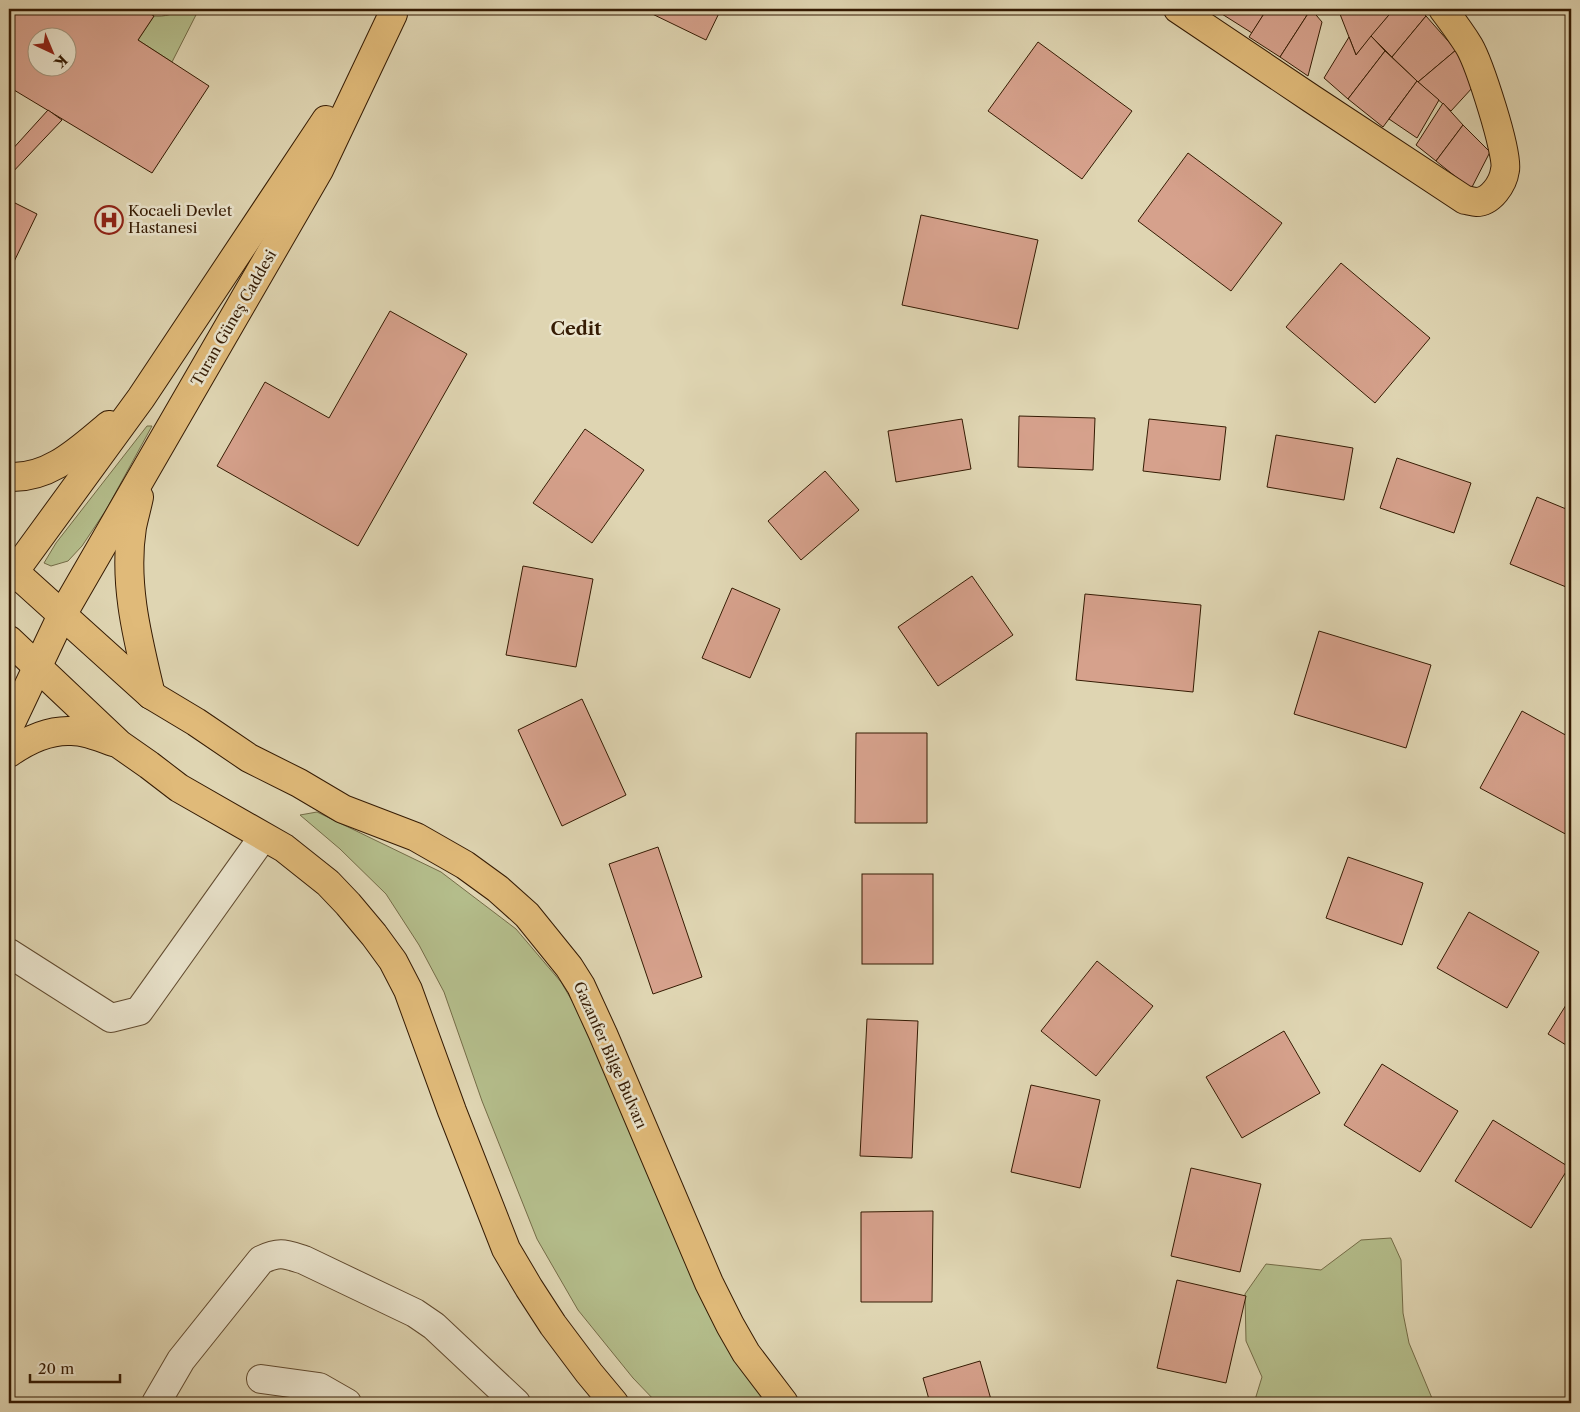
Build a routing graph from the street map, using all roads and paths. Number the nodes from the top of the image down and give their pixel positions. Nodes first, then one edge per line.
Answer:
1 (1178, 9) edge
2 (1443, 9) edge
3 (394, 12) edge
4 (141, 398) junction
5 (145, 472) junction
6 (9, 477) edge
7 (11, 573) edge
8 (62, 615) junction
9 (9, 640) edge
10 (36, 667) junction
11 (151, 695) junction
12 (9, 727) edge
13 (119, 744) junction
14 (9, 754) edge
15 (262, 837) junction
16 (9, 953) edge
17 (260, 1379) dead end
18 (156, 1403) edge
19 (346, 1403) edge
20 (516, 1403) edge
21 (614, 1403) edge
22 (784, 1403) edge

1 - 2 main road
3 - 4 main road, Turan Güneş Caddesi
3 - 5 main road, Turan Güneş Caddesi
4 - 6 main road
4 - 7 main road, Turan Güneş Caddesi
5 - 8 main road, Turan Güneş Caddesi
5 - 11 main road
7 - 8 main road, Gazanfer Bilge Bulvarı
8 - 10 main road, Turan Güneş Caddesi
8 - 11 main road, Gazanfer Bilge Bulvarı
9 - 10 main road
10 - 12 main road
10 - 13 main road
11 - 22 main road, Gazanfer Bilge Bulvarı
13 - 14 main road
13 - 15 main road
15 - 16 street
15 - 21 main road
17 - 19 street
18 - 20 street

